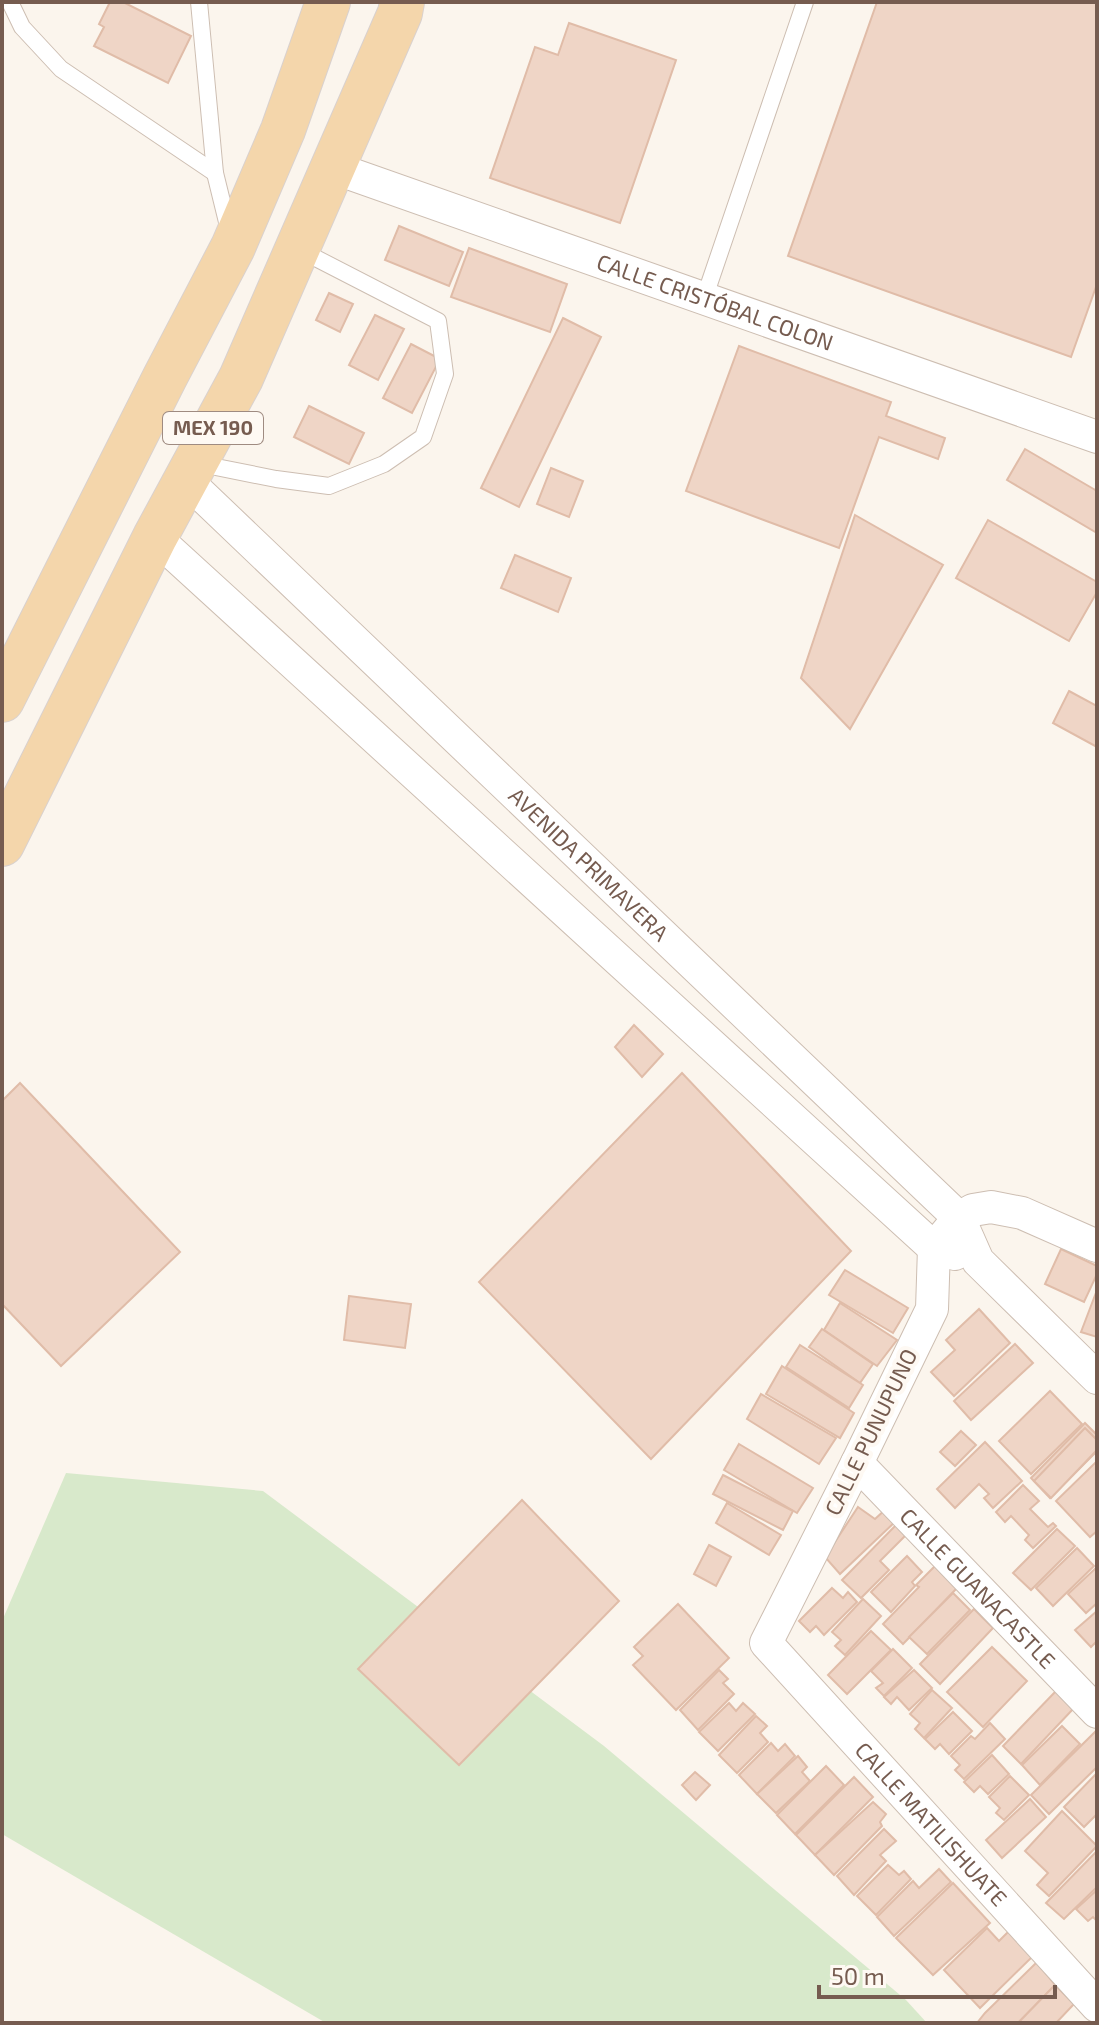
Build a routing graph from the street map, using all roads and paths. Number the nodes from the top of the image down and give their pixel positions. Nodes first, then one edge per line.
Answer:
1 (10, 2) edge
2 (199, 2) edge
3 (328, 2) edge
4 (402, 2) edge
5 (805, 2) edge
6 (334, 168) junction
7 (215, 173) junction
8 (233, 247) junction
9 (298, 249) junction
10 (704, 299) junction
11 (1097, 437) edge
12 (190, 471) junction
13 (155, 537) junction
14 (2, 700) edge
15 (2, 844) edge
16 (959, 1218) junction
17 (1097, 1246) edge
18 (934, 1248) junction
19 (978, 1261) junction
20 (1097, 1378) edge
21 (857, 1463) junction
22 (766, 1643) joint
23 (1097, 1712) edge
24 (1094, 1998) edge

1 - 7 lane
2 - 7 lane
3 - 8 main road, MEX 190
4 - 6 main road, MEX 190
5 - 10 lane
6 - 9 main road, MEX 190
6 - 10 street, CALLE CRISTÓBAL COLON
7 - 8 lane
8 - 14 main road, MEX 190
9 - 12 main road, MEX 190
9 - 12 lane
10 - 11 street, CALLE CRISTÓBAL COLON
12 - 13 main road, MEX 190
12 - 16 street, AVENIDA PRIMAVERA
13 - 15 main road, MEX 190
13 - 18 street, AVENIDA PRIMAVERA
16 - 17 street
16 - 18 street
16 - 19 street, AVENIDA PRIMAVERA
18 - 19 street, AVENIDA PRIMAVERA
18 - 21 street, CALLE PUNUPUNO
19 - 20 street, AVENIDA PRIMAVERA
21 - 22 street, CALLE PUNUPUNO
21 - 23 street, CALLE GUANACASTLE
22 - 24 street, CALLE MATILISHUATE

